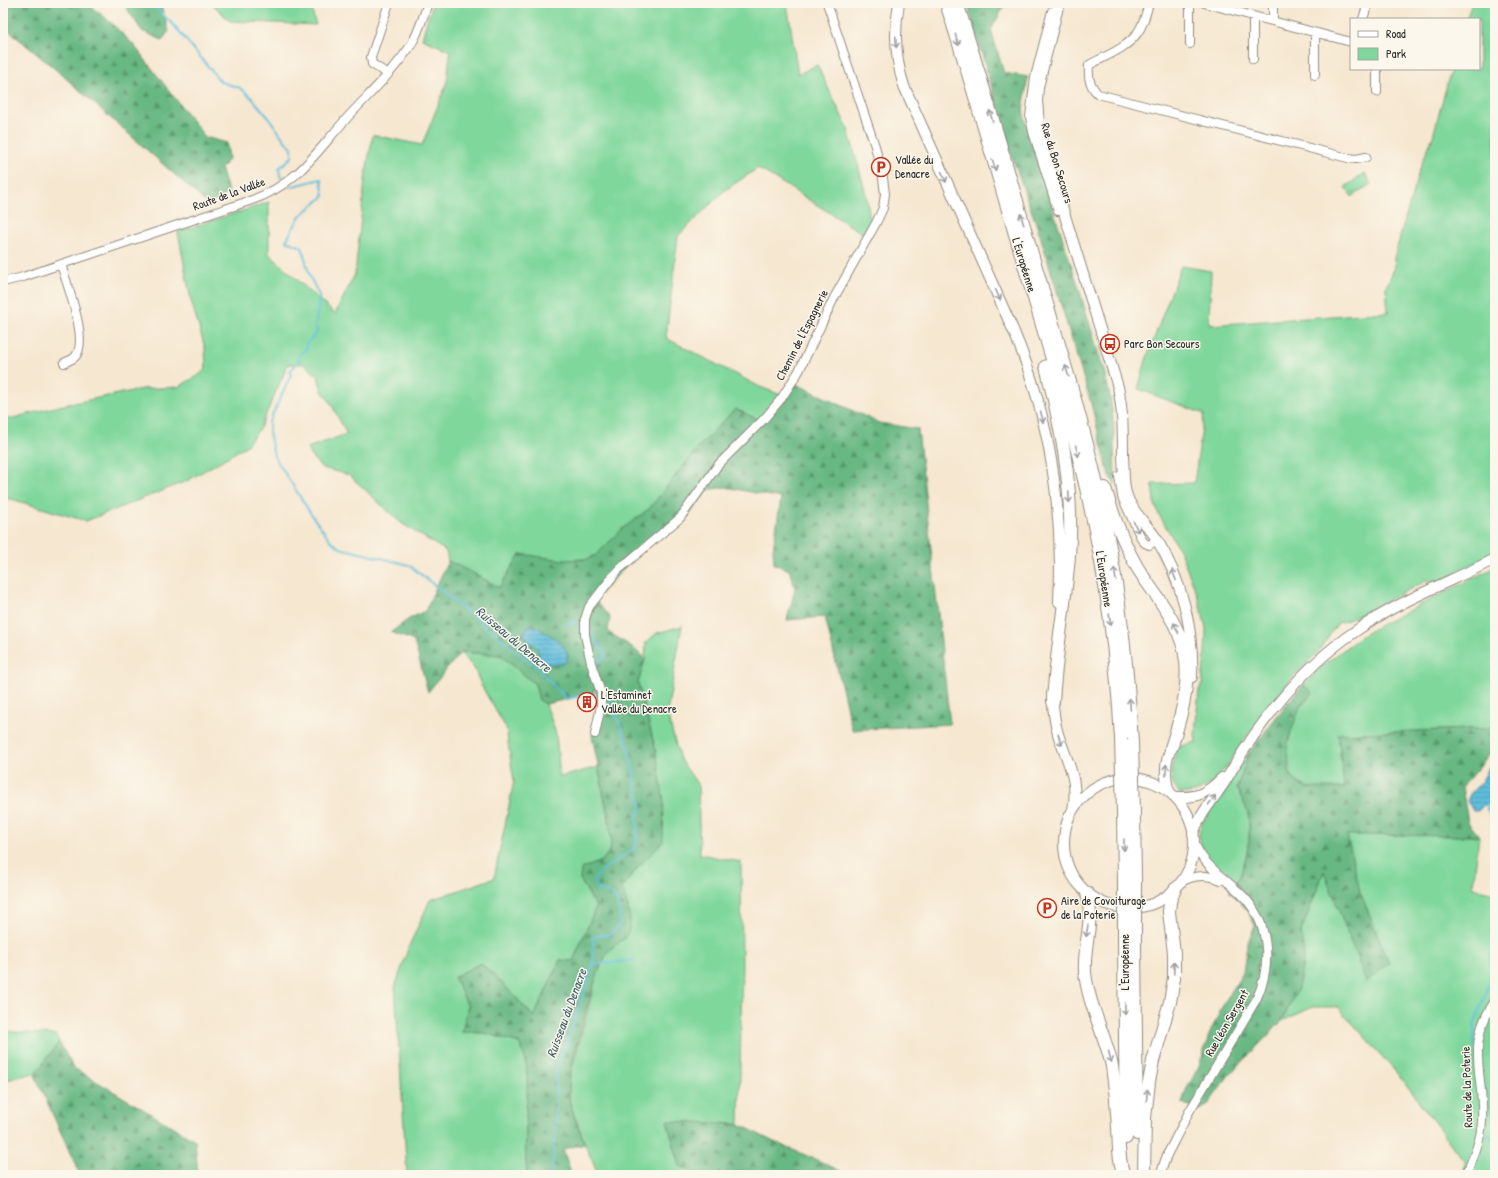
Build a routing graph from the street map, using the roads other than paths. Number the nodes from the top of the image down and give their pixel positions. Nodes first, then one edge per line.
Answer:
1 (389, 3) edge
2 (428, 3) edge
3 (827, 3) edge
4 (899, 3) edge
5 (946, 3) edge
6 (957, 3) edge
7 (1054, 3) edge
8 (1059, 3) edge
9 (1149, 3) edge
10 (1190, 3) edge
11 (1274, 3) edge
12 (1368, 3) edge
13 (1209, 4) edge
14 (1253, 16) junction
15 (1363, 18) edge
16 (1273, 21) junction
17 (1314, 33) junction
18 (1350, 42) edge
19 (1190, 44) dead end
20 (1253, 59) dead end
21 (1377, 70) edge
22 (388, 74) junction
23 (1315, 74) dead end
24 (1377, 92) dead end
25 (1366, 157) dead end
26 (1012, 225) junction
27 (1076, 258) junction
28 (61, 264) junction
29 (3, 282) edge
30 (1092, 308) junction
31 (64, 363) dead end
32 (1088, 449) junction
33 (1157, 540) junction
34 (1495, 560) edge
35 (1053, 702) junction
36 (595, 734) dead end
37 (1126, 740) junction
38 (1171, 748) junction
39 (1234, 765) junction
40 (1172, 795) junction
41 (1073, 810) junction
42 (1194, 838) junction
43 (1227, 883) junction
44 (1178, 886) junction
45 (1087, 893) junction
46 (1130, 943) junction
47 (1495, 1001) edge
48 (1125, 1175) edge
49 (1137, 1175) edge
50 (1144, 1175) edge
51 (1160, 1175) edge
52 (1466, 1175) edge

1 - 22 street
2 - 22 street, Route de la Vallée
3 - 36 street, Chemin de l'Espagnerie
4 -> 35 main road
5 -> 26 highway, L'Européenne
32 -> 6 highway, L'Européenne
7 - 27 street, Rue du Bon Secours
8 - 27 main road, Rue du Bon Secours
9 - 25 street
10 - 19 street
11 - 16 street
12 - 15 street
13 - 14 street
14 - 16 street
14 - 20 street
16 - 17 street
17 - 18 street
17 - 23 street
21 - 24 street
22 - 28 street, Route de la Vallée
26 -> 35 highway
26 -> 37 highway, L'Européenne
27 - 30 main road, Rue du Bon Secours
28 - 29 street, Route de la Vallée
28 - 31 street
30 - 33 main road, Rue du Bon Secours
30 -> 33 street, Rue du Bon Secours
37 -> 32 highway, L'Européenne
38 -> 32 highway
38 -> 33 main road
34 - 39 main road
35 -> 41 main road
37 - 46 highway, L'Européenne, bridge
40 -> 38 main road
39 - 40 main road
42 -> 39 main road
40 - 41 main road
40 - 42 main road
41 - 45 main road
42 - 43 street, Rue Léon Sergent
42 - 44 main road
43 - 44 street
43 - 51 street, Rue Léon Sergent
44 - 45 main road
50 -> 44 highway
45 -> 48 highway
46 -> 48 highway, L'Européenne
46 - 49 highway, L'Européenne
47 - 52 street, Route de la Poterie

